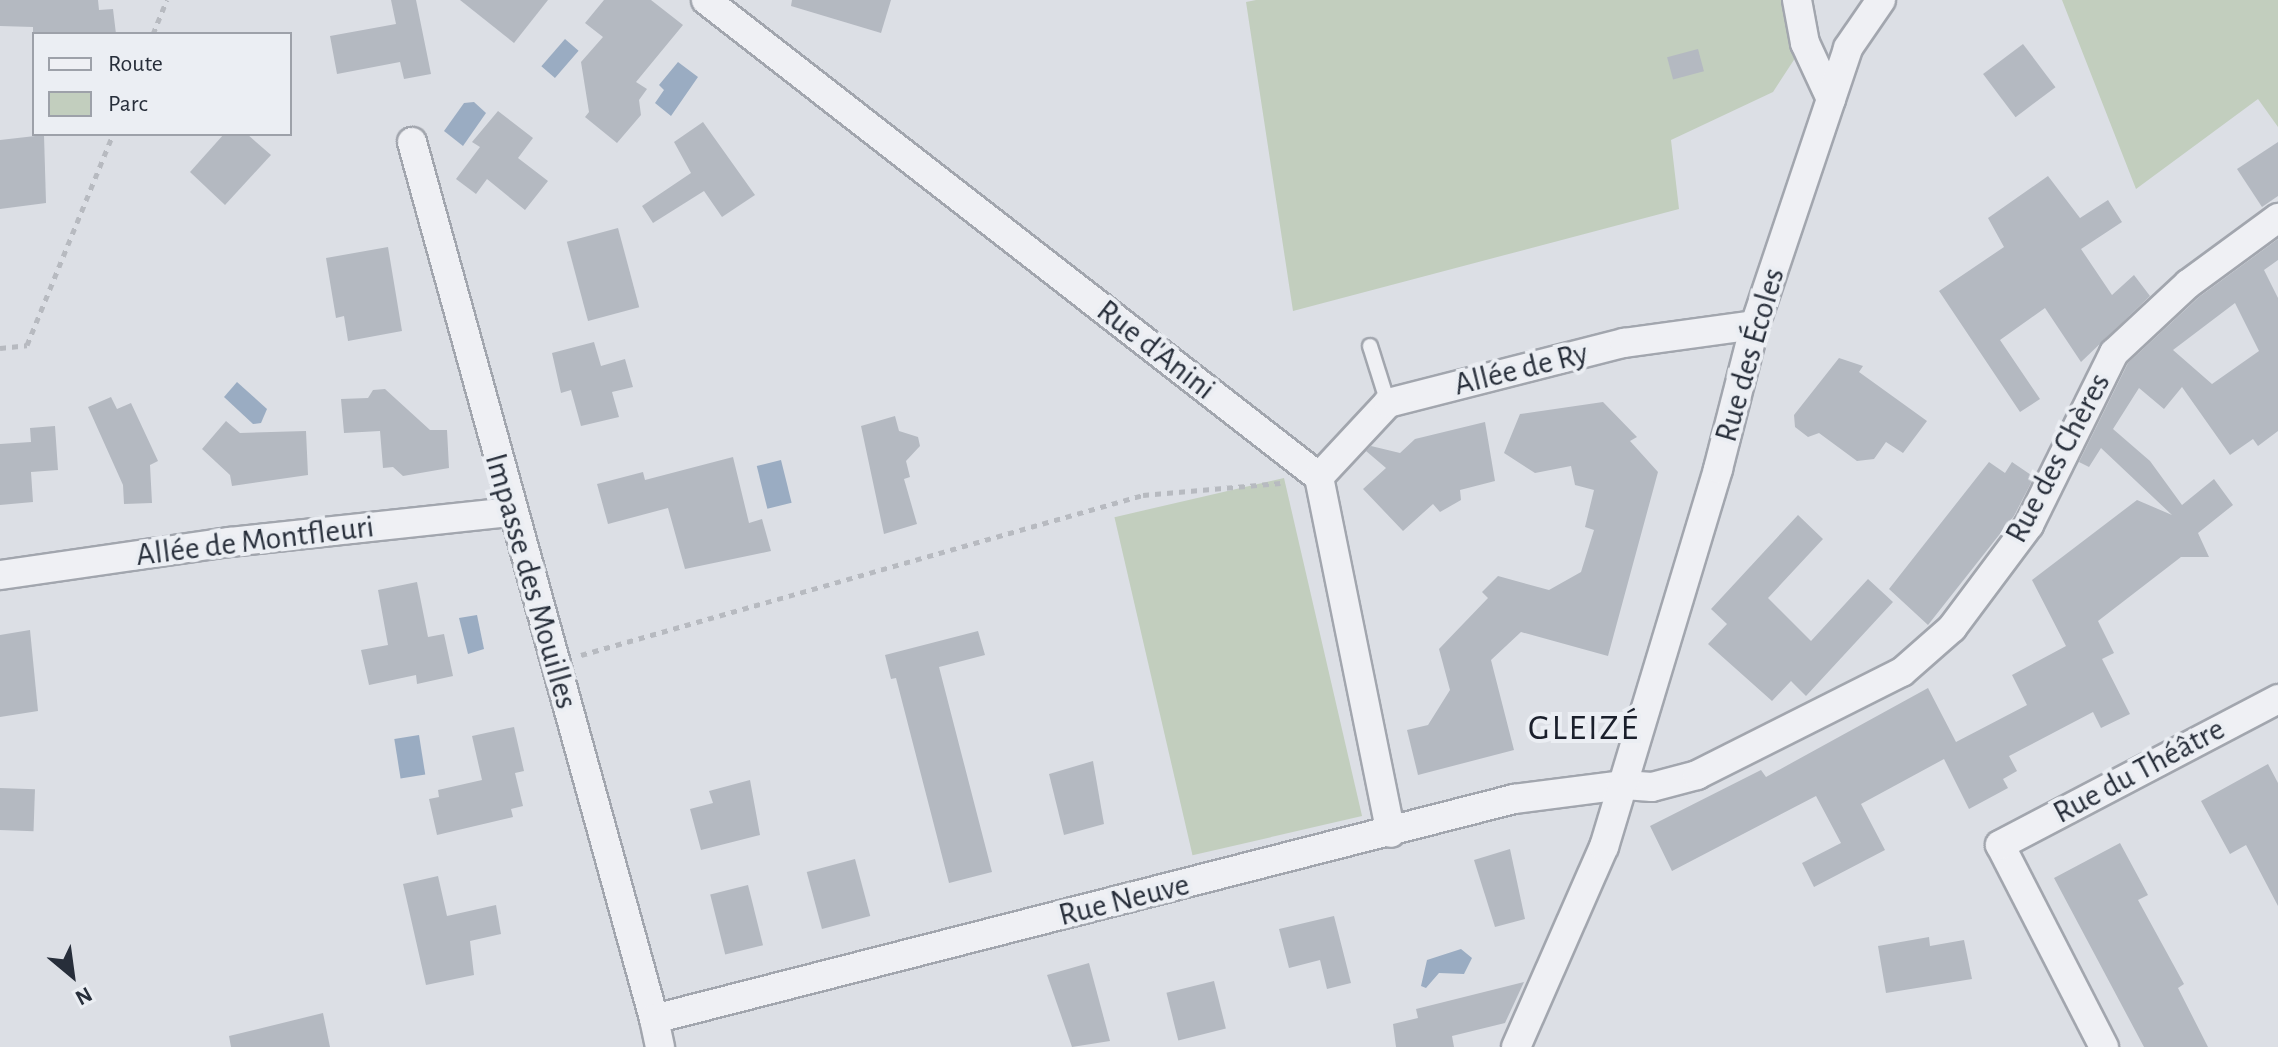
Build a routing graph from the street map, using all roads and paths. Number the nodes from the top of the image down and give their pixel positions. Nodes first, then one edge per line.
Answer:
1 (167, 0) edge
2 (706, 0) edge
3 (1797, 0) edge
4 (1881, 0) edge
5 (737, 12) edge
6 (154, 32) edge
7 (1831, 99) junction
8 (112, 136) edge
9 (412, 142) dead end
10 (2278, 218) edge
11 (1755, 325) junction
12 (1370, 346) dead end
13 (0, 348) edge
14 (1388, 403) junction
15 (1319, 477) junction
16 (511, 512) junction
17 (0, 575) edge
18 (553, 663) junction
19 (2278, 699) edge
20 (1624, 785) junction
21 (1391, 833) junction
22 (654, 1019) junction
23 (660, 1047) edge
24 (1516, 1047) edge
25 (2104, 1047) edge

1 - 6 path
2 - 5 street, Rue d'Anini
3 - 7 street
4 - 7 street, Rue des Écoles
5 - 15 street, Rue d'Anini
7 - 11 street, Rue des Écoles
8 - 13 path
9 - 16 street, Impasse des Mouilles
10 - 20 street, Rue des Chères
11 - 14 street, Allée de Ry
11 - 20 street, Rue des Écoles
12 - 14 lane
14 - 15 street
15 - 18 path
15 - 21 street
16 - 17 street, Allée de Montfleuri
16 - 18 street, Impasse des Mouilles
18 - 22 street, Impasse des Mouilles
19 - 25 street, Rue du Théâtre
20 - 21 street, Rue Neuve
20 - 24 street
21 - 22 street, Rue Neuve
22 - 23 street

